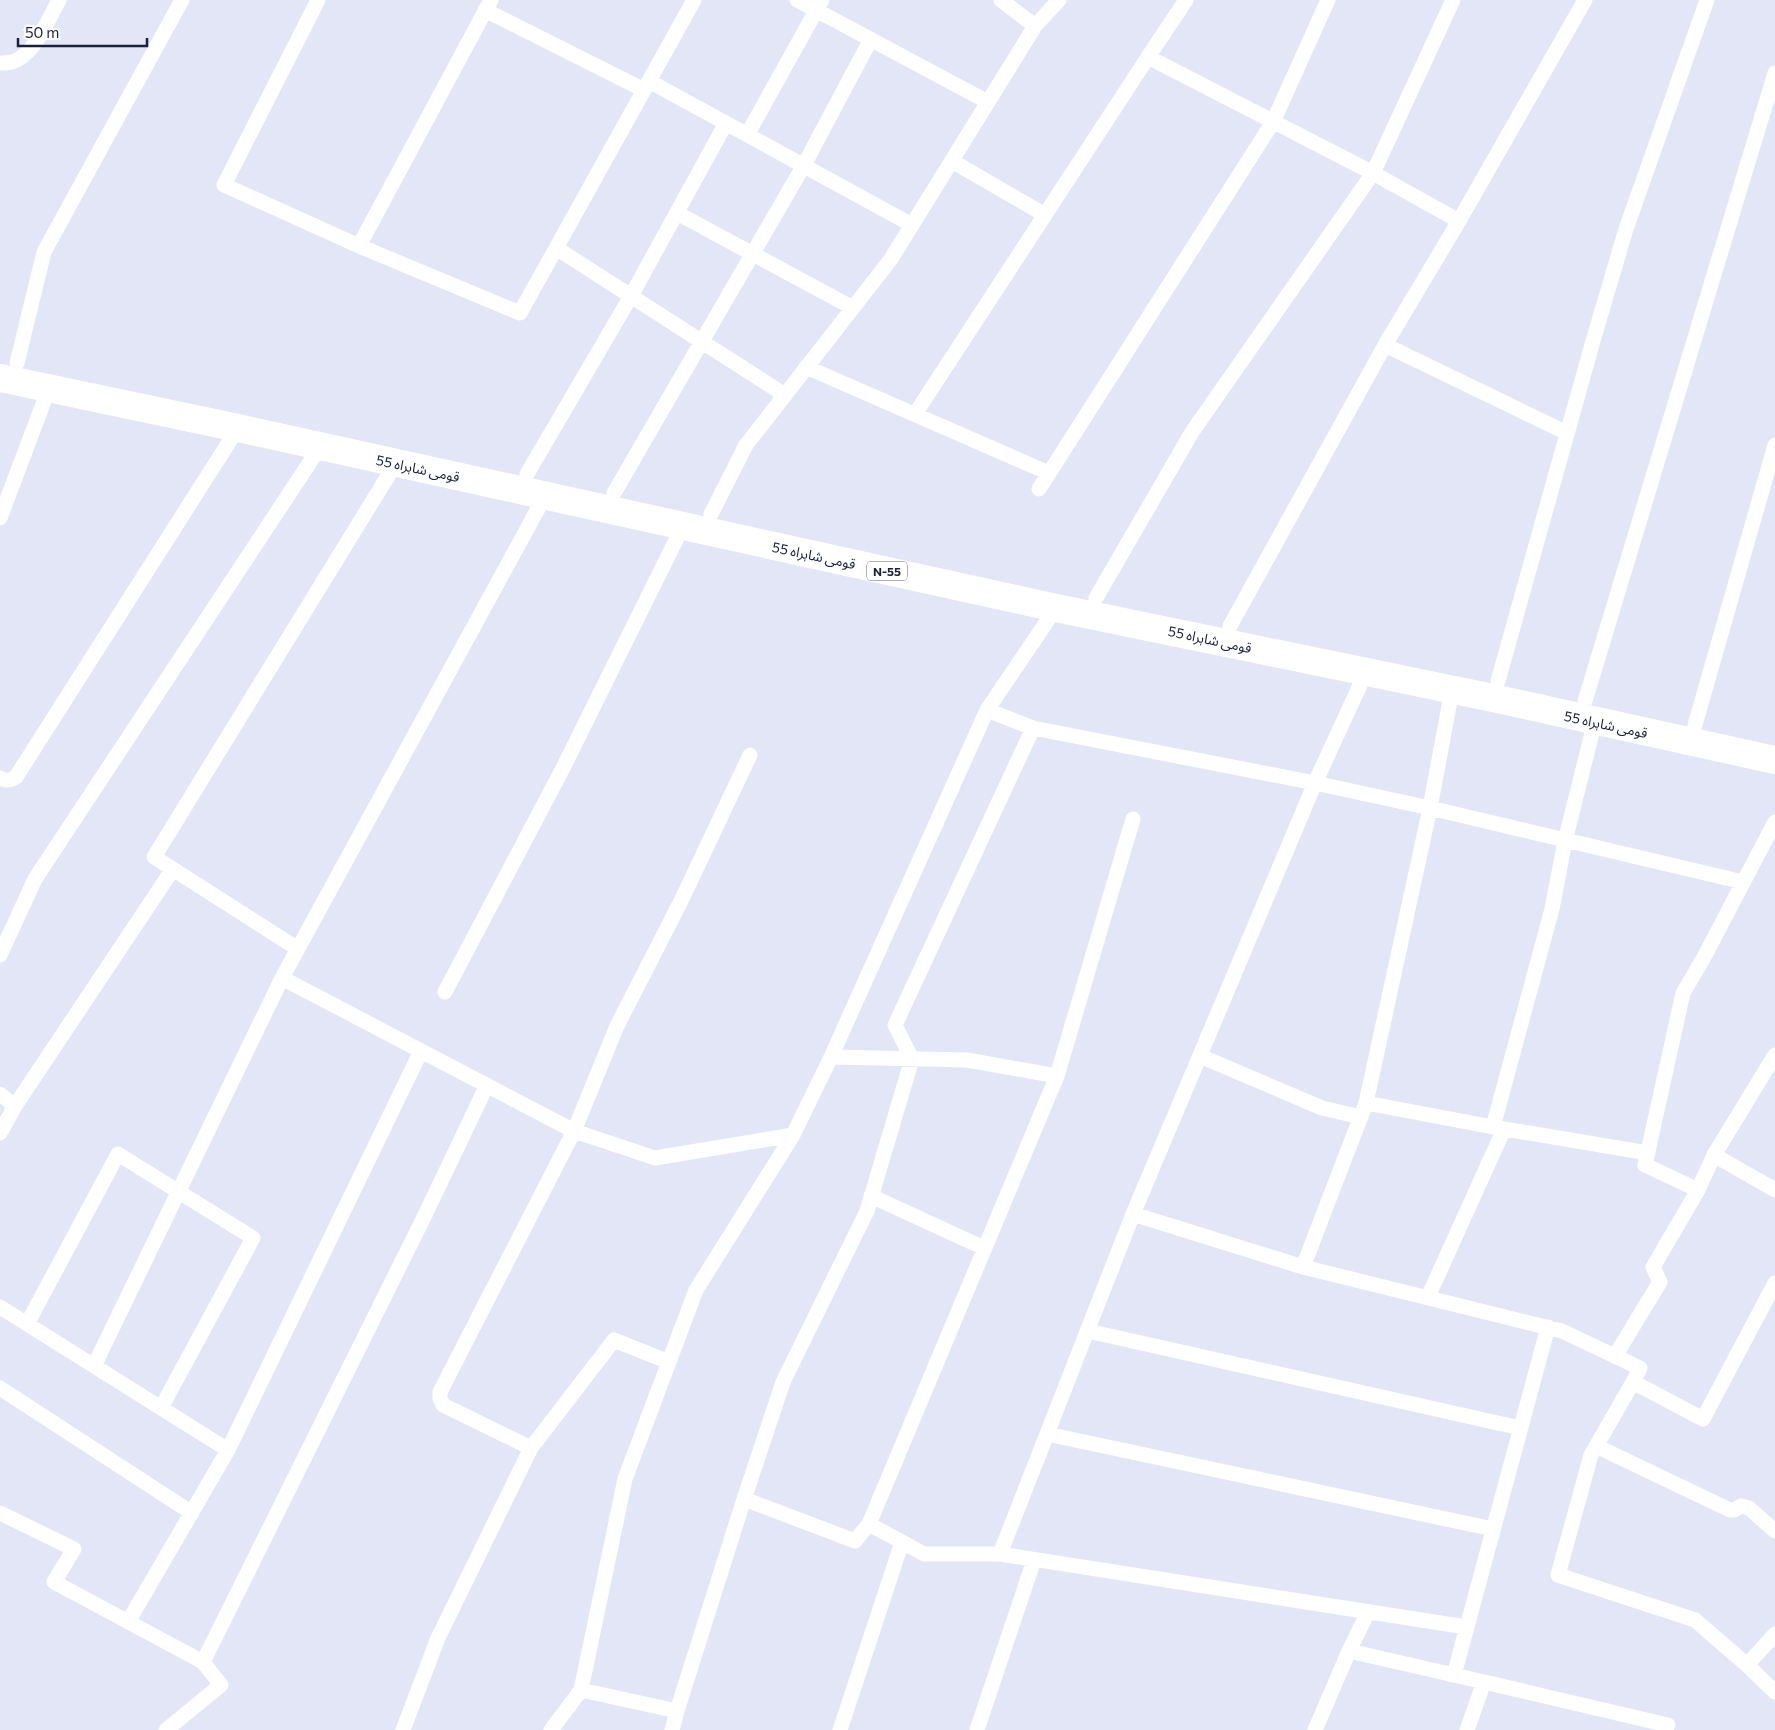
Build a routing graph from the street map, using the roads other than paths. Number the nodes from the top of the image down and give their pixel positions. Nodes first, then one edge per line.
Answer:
1 (59, 0) edge
2 (182, 0) edge
3 (318, 0) edge
4 (694, 0) edge
5 (797, 0) edge
6 (1001, 0) edge
7 (1059, 0) edge
8 (1186, 0) edge
9 (1328, 0) edge
10 (1453, 0) edge
11 (1585, 0) edge
12 (1706, 0) edge
13 (488, 3) edge
14 (819, 5) edge
15 (1035, 26) junction
16 (871, 39) junction
17 (1148, 57) junction
18 (0, 63) edge
19 (1775, 73) edge
20 (647, 85) junction
21 (988, 102) junction
22 (1274, 122) junction
23 (726, 123) junction
24 (748, 134) junction
25 (952, 161) junction
26 (804, 166) junction
27 (1373, 174) junction
28 (676, 213) junction
29 (1045, 215) junction
30 (1459, 221) junction
31 (912, 225) junction
32 (359, 246) junction
33 (556, 248) junction
34 (753, 254) junction
35 (631, 296) junction
36 (852, 308) junction
37 (703, 342) junction
38 (1385, 345) junction
39 (6, 367) edge
40 (806, 368) junction
41 (49, 388) junction
42 (785, 395) junction
43 (915, 414) junction
44 (254, 426) junction
45 (1567, 433) junction
46 (1775, 445) edge
47 (320, 447) junction
48 (396, 463) junction
49 (1050, 473) junction
50 (527, 474) junction
51 (1039, 489) dead end
52 (614, 493) junction
53 (545, 496) junction
54 (711, 514) junction
55 (0, 518) edge
56 (684, 526) junction
57 (741, 530) junction
58 (900, 564) junction
59 (1096, 598) junction
60 (1056, 608) junction
61 (1212, 628) junction
62 (1310, 651) junction
63 (1366, 672) junction
64 (1498, 681) junction
65 (1452, 690) junction
66 (987, 710) junction
67 (1590, 711) junction
68 (1695, 725) junction
69 (1032, 728) junction
70 (1775, 742) edge
71 (750, 756) dead end
72 (1775, 760) edge
73 (0, 778) edge
74 (1315, 784) junction
75 (1430, 808) junction
76 (1133, 819) dead end
77 (1775, 822) edge
78 (1565, 841) junction
79 (173, 869) junction
80 (1743, 882) junction
81 (298, 949) junction
82 (0, 955) edge
83 (282, 978) junction
84 (445, 992) dead end
85 (421, 1051) junction
86 (1775, 1055) edge
87 (1200, 1056) junction
88 (831, 1057) junction
89 (912, 1059) junction
90 (1057, 1076) junction
91 (486, 1085) junction
92 (0, 1094) edge
93 (15, 1106) junction
94 (1363, 1110) junction
95 (1498, 1128) junction
96 (574, 1131) junction
97 (0, 1133) edge
98 (793, 1135) junction
99 (1648, 1153) junction
100 (1714, 1155) junction
101 (1698, 1190) junction
102 (1775, 1190) edge
103 (178, 1192) junction
104 (871, 1196) junction
105 (1133, 1214) junction
106 (984, 1248) junction
107 (1303, 1267) junction
108 (1775, 1282) edge
109 (1428, 1298) junction
110 (0, 1307) edge
111 (27, 1324) junction
112 (1548, 1327) junction
113 (1088, 1331) junction
114 (1615, 1356) junction
115 (669, 1362) junction
116 (94, 1366) junction
117 (1633, 1382) junction
118 (0, 1388) edge
119 (161, 1408) junction
120 (1520, 1428) junction
121 (1047, 1434) junction
122 (1596, 1446) junction
123 (531, 1448) junction
124 (228, 1450) junction
125 (744, 1499) junction
126 (0, 1513) edge
127 (192, 1513) junction
128 (869, 1524) junction
129 (1493, 1529) junction
130 (1775, 1531) edge
131 (902, 1542) junction
132 (1000, 1554) junction
133 (1034, 1560) junction
134 (1368, 1612) junction
135 (128, 1622) junction
136 (1466, 1627) junction
137 (1775, 1634) edge
138 (1349, 1651) junction
139 (202, 1662) junction
140 (1747, 1666) junction
141 (1454, 1675) junction
142 (1484, 1682) junction
143 (581, 1690) junction
144 (1775, 1692) edge
145 (677, 1711) junction
146 (1668, 1725) dead end
147 (166, 1730) edge
148 (403, 1730) edge
149 (551, 1730) edge
150 (672, 1730) edge
151 (840, 1730) edge
152 (977, 1730) edge
153 (1315, 1730) edge
154 (1467, 1730) edge

1 - 18 street
2 - 39 street
3 - 32 street
4 - 20 street
5 - 14 street
6 - 15 street
7 - 15 street
8 - 17 street
9 - 22 street
10 - 27 street
11 - 30 street
12 - 45 street
13 - 20 street
13 - 32 street
14 - 16 street
14 - 24 street
15 - 21 street
16 - 21 street
16 - 26 street
17 - 22 street
17 - 29 street
19 - 67 street
20 - 23 street
20 - 33 street
21 - 25 street
22 - 27 street
22 - 49 street
23 - 24 street
23 - 28 street
24 - 26 street
25 - 29 street
25 - 31 street
26 - 31 street
26 - 34 street
27 - 30 street
27 - 59 street
28 - 34 street
28 - 35 street
29 - 43 street
30 - 38 street
31 - 36 street
32 - 33 street
33 - 35 street
34 - 36 street
34 - 37 street
35 - 37 street
35 - 50 street
36 - 40 street
37 - 42 street
37 - 52 street
38 - 45 street
38 - 61 street
39 - 41 highway, قومی شاہراہ 55 / N-55
39 - 44 highway, قومی شاہراہ 55 / N-55
40 - 42 street
40 - 43 street
41 - 44 highway, قومی شاہراہ 55 / N-55
41 - 55 street
42 - 54 street
43 - 49 street
44 - 47 highway, قومی شاہراہ 55 / N-55
44 - 50 highway, قومی شاہراہ 55 / N-55
44 - 73 street
45 - 64 street
46 - 68 street
47 - 48 highway, قومی شاہراہ 55 / N-55
47 - 82 street
48 - 53 highway, قومی شاہراہ 55 / N-55
48 - 79 street
49 - 51 street
50 - 52 highway, قومی شاہراہ 55 / N-55
52 - 54 highway, قومی شاہراہ 55 / N-55
53 - 56 highway, قومی شاہراہ 55 / N-55
53 - 81 street
54 - 57 highway, قومی شاہراہ 55 / N-55
56 - 57 highway, قومی شاہراہ 55 / N-55
56 - 84 street
57 - 58 highway, قومی شاہراہ 55 / N-55
58 - 59 highway, قومی شاہراہ 55 / N-55
58 - 60 highway, قومی شاہراہ 55 / N-55
59 - 61 highway, قومی شاہراہ 55 / N-55
60 - 61 highway, قومی شاہراہ 55 / N-55
60 - 66 street
61 - 62 highway, قومی شاہراہ 55 / N-55
62 - 63 highway, قومی شاہراہ 55 / N-55
62 - 64 highway, قومی شاہراہ 55 / N-55
63 - 65 highway, قومی شاہراہ 55 / N-55
63 - 74 street
64 - 67 highway, قومی شاہراہ 55 / N-55
65 - 67 highway, قومی شاہراہ 55 / N-55
65 - 75 street
66 - 69 street
66 - 88 street
67 - 68 highway, قومی شاہراہ 55 / N-55
67 - 72 highway, قومی شاہراہ 55 / N-55
67 - 78 street
68 - 70 highway, قومی شاہراہ 55 / N-55
69 - 74 street
69 - 89 street
71 - 96 street
74 - 75 street
74 - 87 street
75 - 78 street
75 - 94 street
76 - 90 street
77 - 80 street
78 - 80 street
78 - 95 street
79 - 81 street
79 - 93 street
80 - 99 street
81 - 83 street
83 - 85 street
83 - 103 street
85 - 91 street
85 - 124 street
86 - 100 street
87 - 94 street
87 - 105 street
88 - 89 street
88 - 98 street
89 - 90 street
89 - 104 street
90 - 106 street
91 - 96 street
91 - 139 street
92 - 93 street
93 - 97 street
94 - 95 street
94 - 107 street
95 - 99 street
95 - 109 street
96 - 98 street
96 - 123 street
98 - 115 street
99 - 101 street
100 - 101 street
100 - 102 street
101 - 114 street
103 - 111 street
103 - 116 street
103 - 119 street
104 - 106 street
104 - 125 street
105 - 107 street
105 - 113 street
106 - 128 street
107 - 109 street
108 - 117 street
109 - 112 street
110 - 111 street
111 - 116 street
112 - 114 street
112 - 120 street
113 - 120 street
113 - 121 street
114 - 117 street
115 - 123 street
115 - 143 street
116 - 119 street
117 - 122 street
118 - 127 street
119 - 124 street
120 - 129 street
121 - 129 street
121 - 132 street
122 - 130 street
122 - 140 street
123 - 148 street
124 - 127 street
125 - 128 street
125 - 145 street
126 - 135 street
127 - 135 street
128 - 131 street
129 - 136 street
131 - 132 street
131 - 151 street
132 - 133 street
133 - 134 street
133 - 152 street
134 - 136 street
134 - 138 street
135 - 139 street
136 - 141 street
137 - 140 street
138 - 141 street
138 - 153 street
139 - 147 street
140 - 144 street
141 - 142 street
142 - 146 street
142 - 154 street
143 - 145 street
143 - 149 street
145 - 150 street

